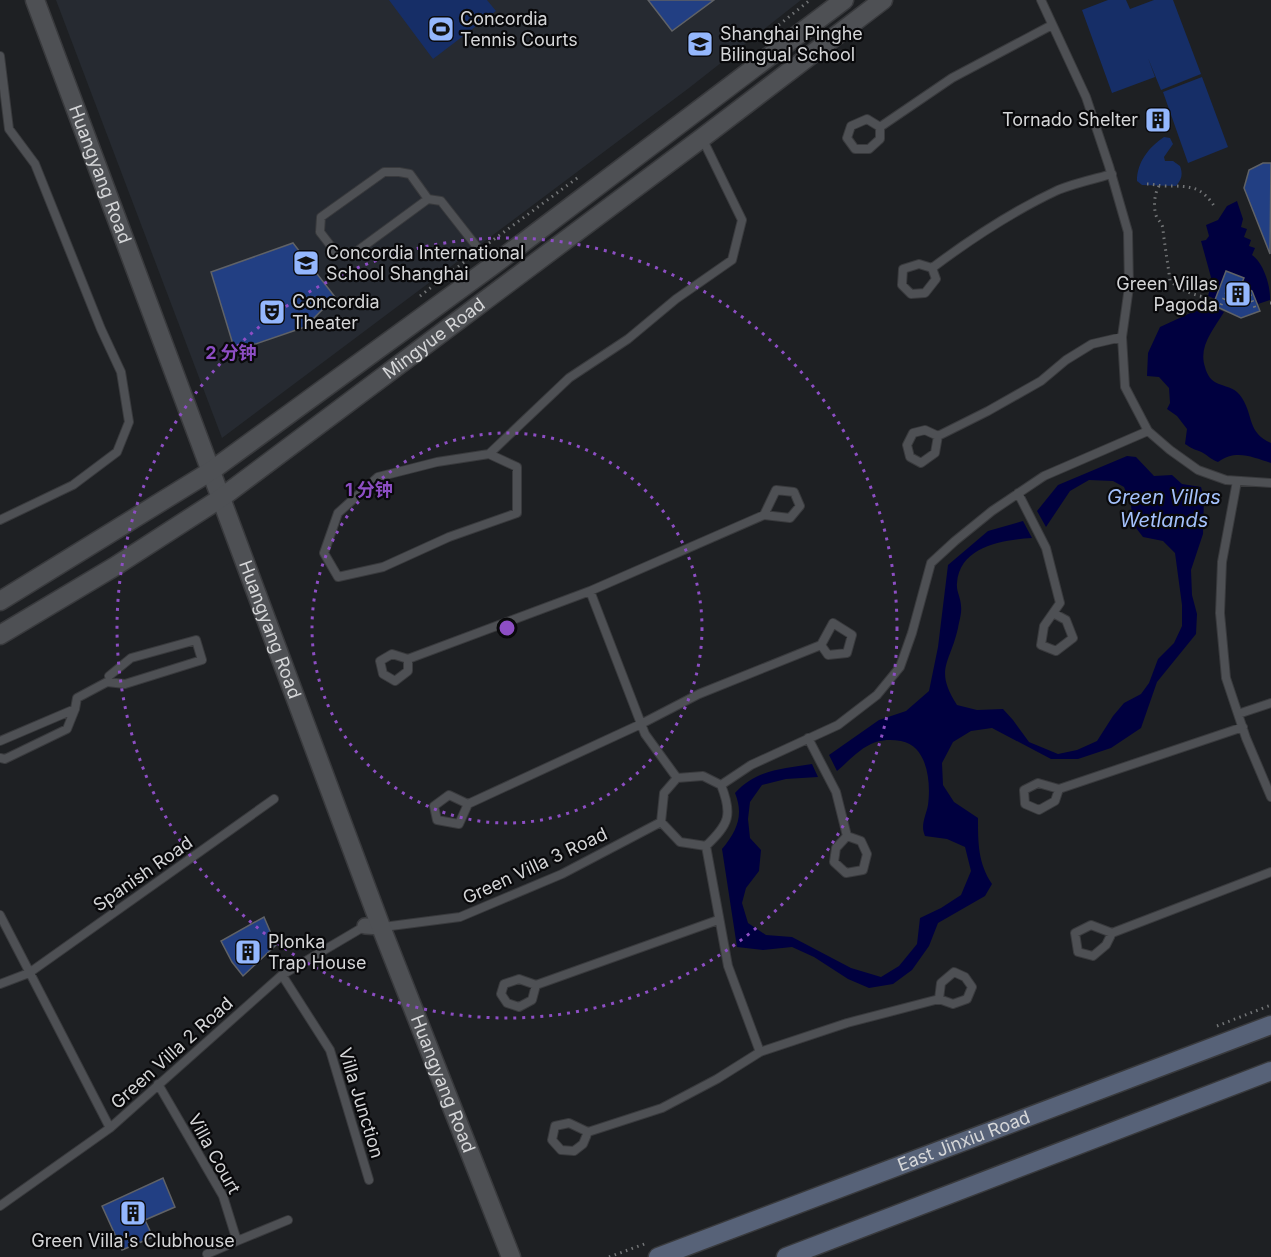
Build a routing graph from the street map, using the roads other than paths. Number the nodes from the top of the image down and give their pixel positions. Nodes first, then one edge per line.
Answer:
1 (35, 0) edge
2 (844, 0) edge
3 (883, 0) edge
4 (1041, 0) edge
5 (1052, 25) junction
6 (0, 56) edge
7 (880, 127) junction
8 (702, 138) junction
9 (1112, 174) junction
10 (428, 199) junction
11 (492, 266) junction
12 (932, 268) junction
13 (1122, 337) junction
14 (1148, 431) junction
15 (938, 436) junction
16 (489, 454) junction
17 (211, 471) junction
18 (1237, 481) junction
19 (1271, 483) edge
20 (1018, 493) junction
21 (220, 498) junction
22 (764, 515) junction
23 (0, 520) edge
24 (590, 591) junction
25 (0, 601) edge
26 (1053, 613) junction
27 (0, 635) edge
28 (821, 645) junction
29 (408, 659) dead end
30 (109, 676) dead end
31 (1271, 704) edge
32 (75, 710) junction
33 (1238, 714) junction
34 (641, 724) junction
35 (1243, 727) junction
36 (808, 738) junction
37 (0, 741) edge
38 (0, 758) edge
39 (677, 778) junction
40 (721, 785) junction
41 (1059, 789) junction
42 (1271, 797) edge
43 (274, 799) dead end
44 (468, 804) junction
45 (661, 822) junction
46 (848, 836) junction
47 (706, 846) junction
48 (1271, 872) edge
49 (0, 915) edge
50 (718, 920) junction
51 (373, 926) junction
52 (1112, 933) junction
53 (29, 973) junction
54 (282, 975) junction
55 (0, 984) edge
56 (536, 985) junction
57 (939, 999) junction
58 (1271, 1025) edge
59 (760, 1052) junction
60 (1271, 1071) edge
61 (158, 1084) junction
62 (110, 1128) junction
63 (588, 1132) junction
64 (369, 1180) dead end
65 (0, 1206) edge
66 (288, 1220) dead end
67 (237, 1241) junction
68 (207, 1254) dead end
69 (510, 1257) edge
70 (658, 1257) edge
71 (786, 1257) edge

1 - 17 street, Huangyang Road
2 - 11 street, Mingyue Road
3 - 8 street, Mingyue Road
4 - 5 lane
5 - 7 lane
5 - 9 lane
6 - 23 lane
7 - 7 lane
8 - 16 lane
8 - 21 street, Mingyue Road
9 - 12 lane
9 - 13 lane
10 - 10 lane
10 - 11 lane
11 - 17 street, Mingyue Road
12 - 12 lane
13 - 14 lane
13 - 15 lane
14 - 18 lane
14 - 20 lane
15 - 15 lane
16 - 16 lane
17 - 21 street, Huangyang Road
17 - 25 street, Mingyue Road
18 - 19 lane
18 - 33 lane
20 - 26 lane
20 - 36 lane
21 - 27 street, Mingyue Road
21 - 51 street, Huangyang Road
22 - 22 lane
22 - 24 lane
24 - 29 lane
24 - 34 lane
26 - 26 lane
28 - 28 lane
28 - 34 lane
30 - 32 lane
31 - 33 lane
32 - 37 lane
32 - 38 lane
33 - 35 lane
34 - 39 lane
34 - 44 lane
35 - 41 lane
35 - 42 lane
36 - 40 lane
36 - 46 lane
39 - 40 lane
39 - 45 lane
40 - 47 lane
41 - 41 lane
43 - 53 lane, Spanish Road
44 - 44 lane
45 - 47 lane
45 - 51 lane, Green Villa 3 Road
46 - 46 lane
47 - 50 lane
48 - 52 lane
49 - 53 lane
50 - 56 lane
50 - 59 lane
51 - 54 lane, Green Villa 2 Road
51 - 69 street, Huangyang Road
52 - 52 lane
53 - 55 lane, Spanish Road
53 - 62 lane
54 - 61 lane, Green Villa 2 Road
54 - 64 lane, Villa Junction
56 - 56 lane
57 - 57 lane
57 - 59 lane
58 - 70 main road, East Jinxiu Road
59 - 63 lane
60 - 71 main road
61 - 62 lane, Green Villa 2 Road
61 - 67 lane, Villa Court
62 - 65 lane, Green Villa 2 Road
63 - 63 lane
66 - 67 lane
67 - 68 lane

